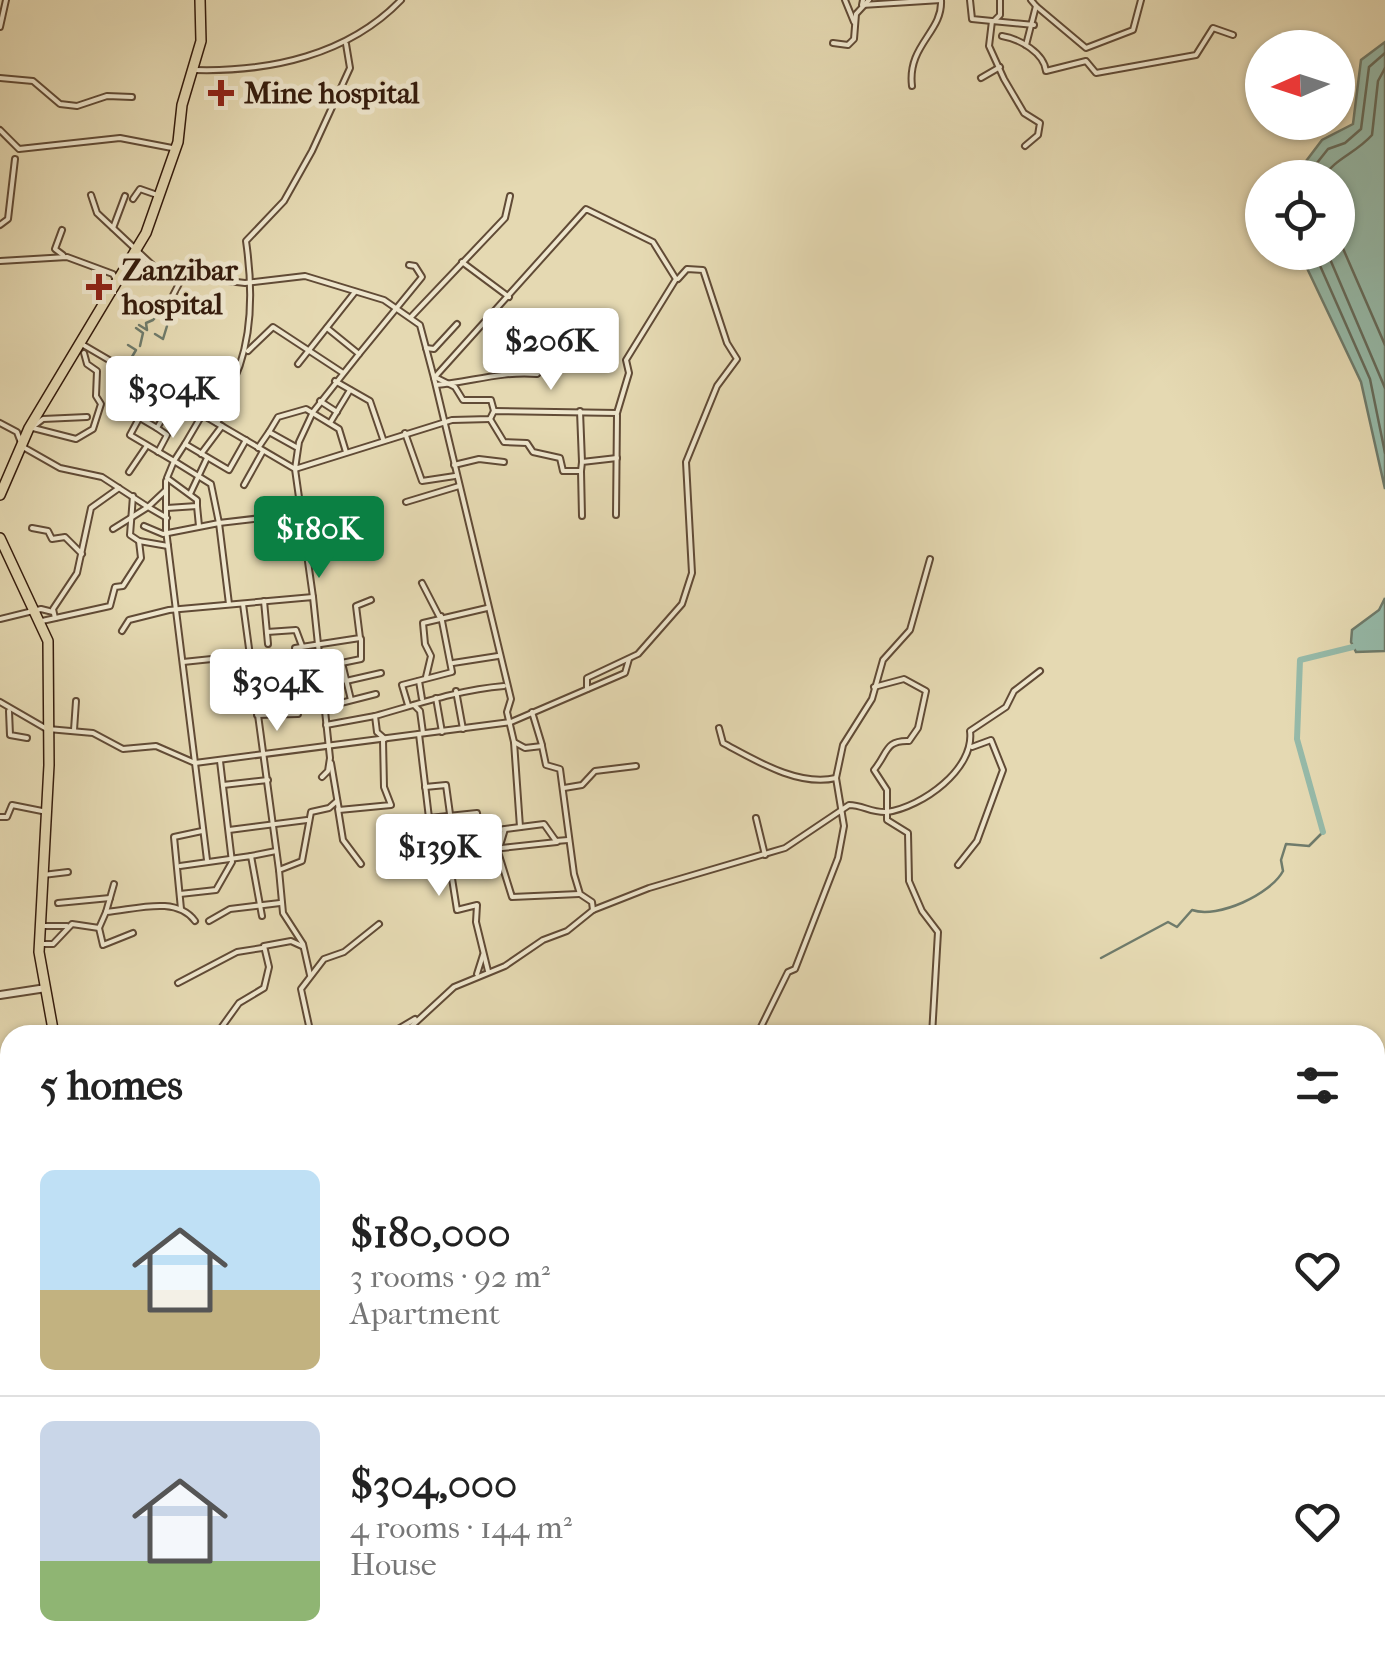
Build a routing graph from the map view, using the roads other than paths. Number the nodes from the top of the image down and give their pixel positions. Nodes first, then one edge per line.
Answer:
1 (6, 0) edge
2 (200, 0) edge
3 (402, 0) edge
4 (845, 0) edge
5 (941, 0) edge
6 (970, 0) edge
7 (1000, 0) edge
8 (1032, 0) edge
9 (1142, 0) edge
10 (865, 2) edge
11 (1036, 6) junction
12 (854, 22) dead end
13 (993, 22) junction
14 (1010, 23) junction
15 (1034, 25) junction
16 (0, 27) edge
17 (1233, 36) dead end
18 (833, 43) dead end
19 (346, 44) junction
20 (1026, 45) junction
21 (1000, 68) junction
22 (194, 70) junction
23 (0, 78) edge
24 (981, 78) dead end
25 (912, 86) dead end
26 (132, 97) dead end
27 (0, 130) edge
28 (1025, 146) dead end
29 (176, 149) junction
30 (15, 159) dead end
31 (90, 195) dead end
32 (126, 196) dead end
33 (160, 196) junction
34 (510, 196) dead end
35 (132, 199) dead end
36 (0, 225) edge
37 (113, 228) junction
38 (62, 230) dead end
39 (138, 248) junction
40 (67, 258) junction
41 (0, 261) edge
42 (462, 262) junction
43 (409, 265) dead end
44 (119, 275) junction
45 (164, 275) junction
46 (182, 278) junction
47 (676, 279) junction
48 (253, 283) junction
49 (355, 292) junction
50 (509, 297) junction
51 (170, 301) dead end
52 (398, 308) junction
53 (412, 316) junction
54 (458, 324) dead end
55 (327, 328) junction
56 (82, 348) junction
57 (310, 348) junction
58 (426, 348) junction
59 (563, 349) dead end
60 (246, 353) junction
61 (360, 354) junction
62 (181, 362) dead end
63 (298, 364) dead end
64 (343, 373) junction
65 (435, 380) junction
66 (335, 381) junction
67 (448, 384) junction
68 (155, 389) junction
69 (350, 390) junction
70 (222, 398) junction
71 (174, 400) junction
72 (320, 401) junction
73 (226, 408) dead end
74 (494, 411) junction
75 (580, 411) junction
76 (313, 412) junction
77 (337, 412) junction
78 (616, 413) junction
79 (87, 417) dead end
80 (205, 417) junction
81 (140, 418) junction
82 (490, 419) junction
83 (444, 422) junction
84 (0, 423) edge
85 (330, 423) junction
86 (220, 424) junction
87 (10, 428) junction
88 (30, 428) junction
89 (157, 428) junction
90 (269, 432) junction
91 (406, 434) junction
92 (246, 440) junction
93 (384, 440) junction
94 (185, 444) junction
95 (20, 446) junction
96 (146, 446) junction
97 (298, 448) junction
98 (261, 450) junction
99 (158, 452) junction
100 (346, 452) junction
101 (201, 454) junction
102 (208, 458) junction
103 (618, 458) junction
104 (174, 460) junction
105 (504, 462) dead end
106 (582, 462) junction
107 (454, 465) junction
108 (296, 469) junction
109 (581, 471) junction
110 (130, 472) dead end
111 (456, 475) junction
112 (198, 476) junction
113 (166, 481) dead end
114 (244, 485) dead end
115 (459, 486) junction
116 (119, 488) junction
117 (166, 490) junction
118 (190, 494) junction
119 (0, 495) edge
120 (132, 496) junction
121 (406, 502) dead end
122 (197, 506) junction
123 (148, 507) junction
124 (167, 508) junction
125 (304, 513) junction
126 (616, 515) dead end
127 (582, 516) dead end
128 (167, 518) junction
129 (132, 519) junction
130 (219, 523) junction
131 (144, 526) dead end
132 (199, 526) junction
133 (32, 528) dead end
134 (113, 529) dead end
135 (166, 530) junction
136 (0, 538) edge
137 (139, 540) junction
138 (168, 546) junction
139 (3, 554) edge
140 (82, 554) junction
141 (930, 559) dead end
142 (422, 583) dead end
143 (313, 597) junction
144 (371, 600) dead end
145 (264, 601) junction
146 (243, 602) junction
147 (230, 604) junction
148 (487, 608) junction
149 (176, 609) junction
150 (35, 610) junction
151 (54, 615) junction
152 (440, 616) junction
153 (0, 619) edge
154 (42, 621) junction
155 (122, 631) dead end
156 (267, 632) junction
157 (360, 638) junction
158 (268, 644) dead end
159 (302, 646) junction
160 (319, 646) junction
161 (250, 655) junction
162 (498, 656) junction
163 (628, 659) junction
164 (182, 662) junction
165 (342, 662) junction
166 (451, 663) junction
167 (322, 668) junction
168 (1040, 671) dead end
169 (382, 673) dead end
170 (322, 676) junction
171 (426, 677) junction
172 (300, 678) junction
173 (346, 681) junction
174 (419, 681) junction
175 (272, 682) junction
176 (254, 685) junction
177 (505, 686) junction
178 (874, 687) junction
179 (587, 689) junction
180 (456, 691) junction
181 (376, 694) dead end
182 (434, 697) junction
183 (359, 699) junction
184 (422, 699) junction
185 (351, 700) junction
186 (76, 701) dead end
187 (0, 702) edge
188 (411, 705) junction
189 (325, 706) junction
190 (10, 711) junction
191 (532, 712) junction
192 (276, 713) junction
193 (298, 714) dead end
194 (257, 715) junction
195 (364, 716) junction
196 (375, 716) junction
197 (510, 722) junction
198 (326, 724) junction
199 (719, 728) dead end
200 (48, 729) junction
201 (464, 729) junction
202 (74, 730) junction
203 (0, 731) edge
204 (10, 731) junction
205 (442, 732) junction
206 (421, 734) junction
207 (27, 738) dead end
208 (384, 739) junction
209 (514, 742) junction
210 (329, 746) junction
211 (542, 746) junction
212 (972, 747) junction
213 (264, 754) junction
214 (330, 758) junction
215 (220, 760) junction
216 (195, 763) junction
217 (636, 766) dead end
218 (322, 778) dead end
219 (836, 778) junction
220 (268, 780) junction
221 (223, 785) junction
222 (426, 787) junction
223 (564, 788) junction
224 (337, 800) junction
225 (338, 808) junction
226 (840, 811) junction
227 (46, 812) junction
228 (886, 812) junction
229 (450, 816) junction
230 (0, 818) edge
231 (429, 818) junction
232 (756, 818) dead end
233 (308, 820) junction
234 (274, 824) junction
235 (520, 827) junction
236 (504, 828) junction
237 (229, 830) junction
238 (202, 831) junction
239 (568, 840) junction
240 (557, 842) junction
241 (500, 850) junction
242 (277, 852) junction
243 (766, 854) junction
244 (232, 856) junction
245 (252, 856) junction
246 (208, 860) junction
247 (361, 864) dead end
248 (958, 864) dead end
249 (450, 865) junction
250 (180, 866) junction
251 (279, 870) junction
252 (68, 872) dead end
253 (43, 876) junction
254 (114, 884) dead end
255 (180, 894) junction
256 (580, 894) junction
257 (110, 898) junction
258 (281, 903) junction
259 (58, 904) dead end
260 (256, 905) junction
261 (180, 910) junction
262 (593, 910) junction
263 (106, 912) junction
264 (262, 916) dead end
265 (196, 921) dead end
266 (209, 921) dead end
267 (379, 924) dead end
268 (41, 926) junction
269 (66, 926) junction
270 (99, 928) junction
271 (133, 933) dead end
272 (41, 942) junction
273 (262, 948) junction
274 (304, 948) junction
275 (484, 955) junction
276 (488, 971) junction
277 (476, 974) junction
278 (310, 976) junction
279 (178, 983) dead end
280 (46, 988) junction
281 (0, 995) edge
282 (427, 1010) junction
283 (54, 1025) edge
284 (223, 1025) edge
285 (309, 1025) edge
286 (404, 1025) edge
287 (412, 1025) edge
288 (762, 1025) edge
289 (933, 1025) edge

1 - 16 street
2 - 22 main road
3 - 19 street
4 - 12 street
5 - 10 street
5 - 25 street
6 - 13 street
7 - 13 street
8 - 11 street
9 - 11 street
10 - 18 street
11 - 15 street
13 - 14 street
13 - 21 street
14 - 15 street
14 - 20 street
15 - 20 street
17 - 20 street
19 - 22 street
19 - 48 street
21 - 24 street
21 - 28 street
22 - 29 main road
23 - 26 street
27 - 29 street
29 - 33 main road
30 - 36 street
31 - 37 street
32 - 37 street
33 - 35 street
33 - 39 main road
34 - 42 street
37 - 39 street
38 - 40 street
39 - 44 main road
39 - 45 street
40 - 41 street
40 - 44 street
42 - 50 street
42 - 53 street
43 - 52 street
44 - 45 street
44 - 56 main road
45 - 46 street
46 - 48 street
46 - 51 street
47 - 50 street
47 - 78 street
47 - 163 street
48 - 49 street
48 - 60 street
49 - 52 street
49 - 55 street
50 - 65 street
52 - 53 street
52 - 61 street
53 - 58 street
54 - 58 street
55 - 57 street
55 - 61 street
56 - 68 street
56 - 88 main road
56 - 88 street
57 - 60 street
57 - 63 street
57 - 64 street
58 - 65 street
59 - 67 street
60 - 70 street
61 - 64 street
62 - 70 street
64 - 66 street
65 - 67 street
65 - 83 street
66 - 69 street
66 - 72 street
67 - 74 street
68 - 71 street
68 - 81 street
69 - 77 street
69 - 93 street
70 - 80 street
71 - 80 street
71 - 89 street
72 - 76 street
72 - 77 street
73 - 86 street
74 - 75 street
74 - 82 street
75 - 78 street
75 - 106 street
76 - 85 street
76 - 90 street
76 - 97 street
77 - 85 street
78 - 103 street
79 - 88 street
80 - 86 street
80 - 94 street
81 - 89 street
81 - 96 street
82 - 83 street
82 - 109 street
83 - 91 street
83 - 107 street
84 - 87 street
85 - 100 street
86 - 92 street
86 - 101 street
87 - 88 street
87 - 95 street
88 - 95 main road
89 - 99 street
90 - 97 street
90 - 98 street
91 - 93 street
91 - 111 street
92 - 98 street
92 - 102 street
93 - 100 street
94 - 101 street
94 - 104 street
95 - 116 street
95 - 119 main road
96 - 99 street
96 - 110 street
97 - 108 street
98 - 108 street
98 - 114 street
99 - 104 street
100 - 108 street
101 - 102 street
102 - 112 street
103 - 106 street
103 - 126 street
104 - 112 street
104 - 118 street
105 - 107 street
106 - 109 street
107 - 111 street
108 - 125 street
109 - 127 street
111 - 115 street
112 - 118 street
112 - 130 street
113 - 117 street
115 - 121 street
115 - 148 street
116 - 120 street
116 - 140 street
117 - 123 street
117 - 124 street
118 - 122 street
120 - 123 street
120 - 129 street
122 - 124 street
122 - 132 street
123 - 128 street
123 - 129 street
124 - 128 street
125 - 130 street
125 - 143 street
128 - 135 street
129 - 134 street
129 - 137 street
130 - 132 street
130 - 147 street
131 - 135 street
132 - 135 street
133 - 140 street
135 - 138 street
136 - 139 main road
137 - 138 street
137 - 151 street
138 - 149 street
139 - 150 main road
140 - 151 street
141 - 178 street
142 - 152 street
143 - 145 street
143 - 160 street
144 - 157 street
145 - 146 street
145 - 156 street
146 - 147 street
146 - 161 street
147 - 149 street
148 - 152 street
148 - 162 street
149 - 155 street
149 - 164 street
150 - 151 street
150 - 153 street
150 - 154 main road
151 - 154 street
152 - 166 street
152 - 171 street
154 - 200 main road
156 - 158 street
156 - 159 street
157 - 160 street
157 - 165 street
159 - 160 street
159 - 172 street
160 - 167 street
161 - 164 street
161 - 176 street
162 - 166 street
162 - 177 street
163 - 179 street
163 - 179 street
164 - 216 street
165 - 167 street
165 - 173 street
166 - 171 street
167 - 170 street
168 - 212 street
169 - 173 street
170 - 172 street
170 - 189 street
171 - 174 street
172 - 175 street
173 - 185 street
174 - 184 street
174 - 188 street
175 - 176 street
175 - 192 street
176 - 194 street
177 - 180 street
177 - 197 street
178 - 219 street
178 - 228 street
179 - 191 street
180 - 182 street
180 - 201 street
181 - 183 street
182 - 184 street
182 - 205 street
183 - 185 street
183 - 195 street
184 - 188 street
185 - 189 street
186 - 202 street
187 - 190 street
188 - 196 street
188 - 206 street
189 - 198 street
190 - 200 street
190 - 204 street
191 - 197 street
191 - 211 street
192 - 193 street
192 - 194 street
194 - 213 street
195 - 196 street
195 - 198 street
196 - 208 street
197 - 201 street
197 - 209 street
198 - 210 street
199 - 219 street
200 - 202 street
200 - 227 main road
201 - 205 street
202 - 216 street
203 - 204 street
204 - 207 street
205 - 206 street
206 - 208 street
206 - 222 street
208 - 210 street
208 - 225 street
209 - 211 street
209 - 235 street
210 - 213 street
210 - 214 street
211 - 223 street
212 - 228 street
212 - 248 street
213 - 215 street
213 - 220 street
214 - 218 street
214 - 224 street
215 - 216 street
215 - 221 street
216 - 238 street
217 - 223 street
219 - 226 street
220 - 221 street
220 - 234 street
221 - 237 street
222 - 229 street
222 - 231 street
223 - 239 street
224 - 225 street
224 - 233 street
225 - 247 street
226 - 228 street
226 - 243 street
226 - 288 street
227 - 230 street
227 - 253 main road
228 - 289 street
229 - 231 street
229 - 236 street
231 - 249 street
232 - 243 street
233 - 234 street
233 - 251 street
234 - 237 street
234 - 242 street
235 - 236 street
235 - 240 street
236 - 241 street
237 - 244 street
238 - 246 street
238 - 250 street
239 - 240 street
239 - 256 street
240 - 241 street
241 - 249 street
241 - 256 street
242 - 245 street
242 - 251 street
243 - 262 street
244 - 245 street
244 - 246 street
244 - 255 street
245 - 260 street
246 - 250 street
249 - 275 street
250 - 255 street
251 - 258 street
252 - 253 street
253 - 268 main road
254 - 257 street
255 - 261 street
256 - 262 street
257 - 259 street
257 - 263 street
258 - 260 street
258 - 274 street
260 - 264 street
260 - 266 street
261 - 263 street
261 - 265 street
262 - 276 street
263 - 270 street
267 - 278 street
268 - 269 street
268 - 272 main road
269 - 270 street
269 - 272 street
270 - 271 street
272 - 280 main road
273 - 274 street
273 - 279 street
273 - 284 street
274 - 278 street
275 - 276 street
275 - 277 street
276 - 277 street
277 - 282 street
278 - 285 street
280 - 281 street
280 - 283 main road
282 - 286 street
282 - 287 street

